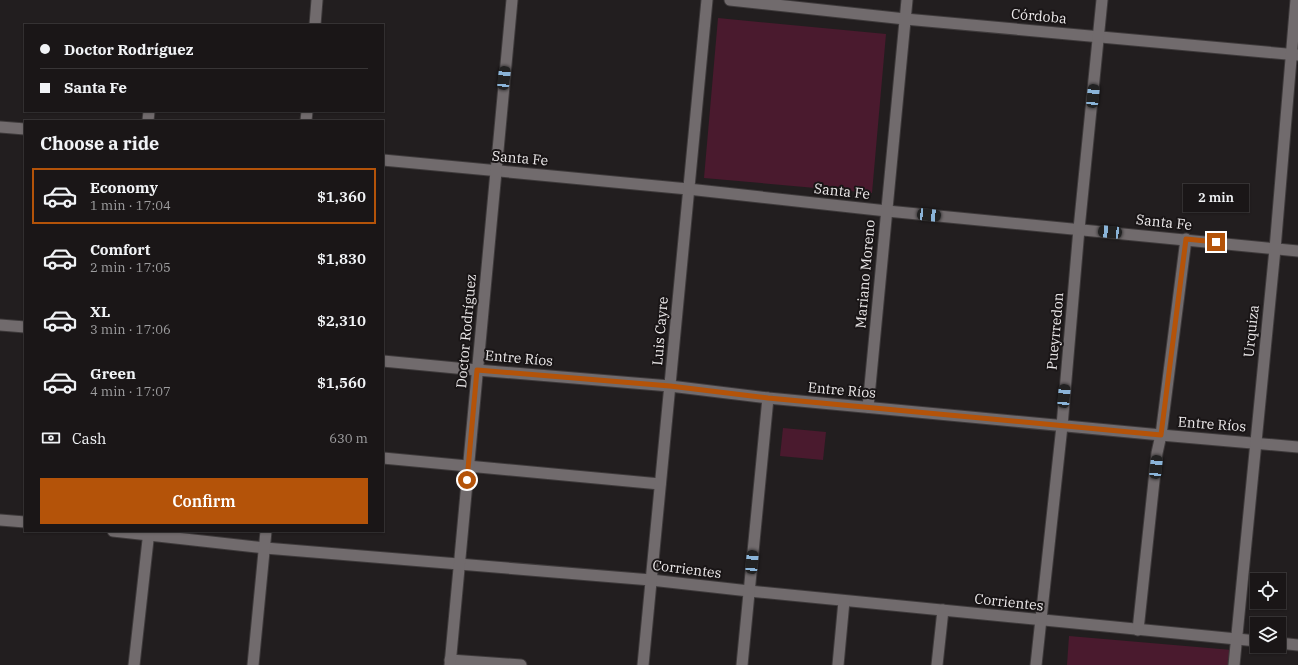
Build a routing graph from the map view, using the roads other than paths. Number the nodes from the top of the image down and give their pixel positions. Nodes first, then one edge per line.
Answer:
1 (317, 0) edge
2 (512, 0) edge
3 (707, 0) edge
4 (730, 0) edge
5 (906, 0) edge
6 (1102, 0) edge
7 (1296, 0) edge
8 (905, 18) junction
9 (315, 24) edge
10 (1100, 36) junction
11 (1294, 54) edge
12 (0, 127) edge
13 (24, 129) edge
14 (384, 160) edge
15 (496, 171) junction
16 (688, 189) junction
17 (886, 211) junction
18 (1079, 229) junction
19 (1186, 239) junction
20 (1275, 248) junction
21 (1298, 251) edge
22 (0, 325) edge
23 (24, 327) edge
24 (384, 361) edge
25 (477, 370) junction
26 (670, 386) junction
27 (768, 398) junction
28 (868, 407) junction
29 (1062, 426) junction
30 (1161, 435) junction
31 (1255, 443) junction
32 (1298, 446) edge
33 (384, 458) edge
34 (468, 466) junction
35 (660, 484) junction
36 (0, 520) edge
37 (24, 522) edge
38 (131, 532) edge
39 (266, 532) edge
40 (149, 533) edge
41 (265, 548) junction
42 (459, 564) junction
43 (651, 580) junction
44 (749, 591) junction
45 (844, 601) junction
46 (942, 610) junction
47 (1040, 621) junction
48 (1138, 630) junction
49 (1236, 639) junction
50 (1250, 640) edge
51 (1286, 644) edge
52 (1298, 645) edge
53 (450, 663) edge
54 (134, 665) edge
55 (253, 665) edge
56 (521, 665) edge
57 (643, 665) edge
58 (742, 665) edge
59 (838, 665) edge
60 (937, 665) edge
61 (1036, 665) edge
62 (1234, 665) edge

1 - 9 street
2 - 15 street, Doctor Rodríguez
3 - 16 street, Luis Cayre
4 - 8 street, Córdoba
5 - 8 street, Mariano Moreno
6 - 10 street, Pueyrredon
7 - 11 street, Urquiza
8 - 10 street, Córdoba
8 - 17 street, Mariano Moreno
10 - 11 street, Córdoba
10 - 18 street, Pueyrredon
11 - 20 street, Urquiza
12 - 13 street
14 - 15 street, Santa Fe
15 - 16 street, Santa Fe
15 - 25 street, Doctor Rodríguez
16 - 17 street, Santa Fe
16 - 26 street, Luis Cayre
17 - 18 street, Santa Fe
17 - 28 street, Mariano Moreno
18 - 19 street, Santa Fe
18 - 29 street, Pueyrredon
19 - 20 street, Santa Fe
19 - 30 street
20 - 21 street, Santa Fe
20 - 31 street, Urquiza
22 - 23 street
24 - 25 street, Entre Ríos
25 - 26 street, Entre Ríos
25 - 34 street, Doctor Rodríguez
26 - 27 street, Entre Ríos
26 - 35 street, Luis Cayre
27 - 28 street, Entre Ríos
27 - 44 street
28 - 29 street, Entre Ríos
29 - 30 street, Entre Ríos
29 - 47 street, Pueyrredon
30 - 31 street, Entre Ríos
30 - 48 street
31 - 32 street, Entre Ríos
31 - 49 street, Urquiza
33 - 34 street
34 - 35 street
34 - 42 street, Doctor Rodríguez
35 - 43 street, Luis Cayre
36 - 37 street
38 - 40 street, Corrientes
39 - 41 street
40 - 41 street, Corrientes
40 - 54 street
41 - 42 street, Corrientes
41 - 55 street
42 - 43 street, Corrientes
42 - 53 street, Doctor Rodríguez
43 - 44 street, Corrientes
43 - 57 street, Luis Cayre
44 - 45 street, Corrientes
44 - 58 street
45 - 46 street, Corrientes
45 - 59 street
46 - 47 street, Corrientes
46 - 60 street
47 - 48 street, Corrientes
47 - 61 street, Pueyrredon
48 - 49 street, Corrientes
49 - 50 street, Corrientes
49 - 62 street, Urquiza
51 - 52 street
53 - 56 street

